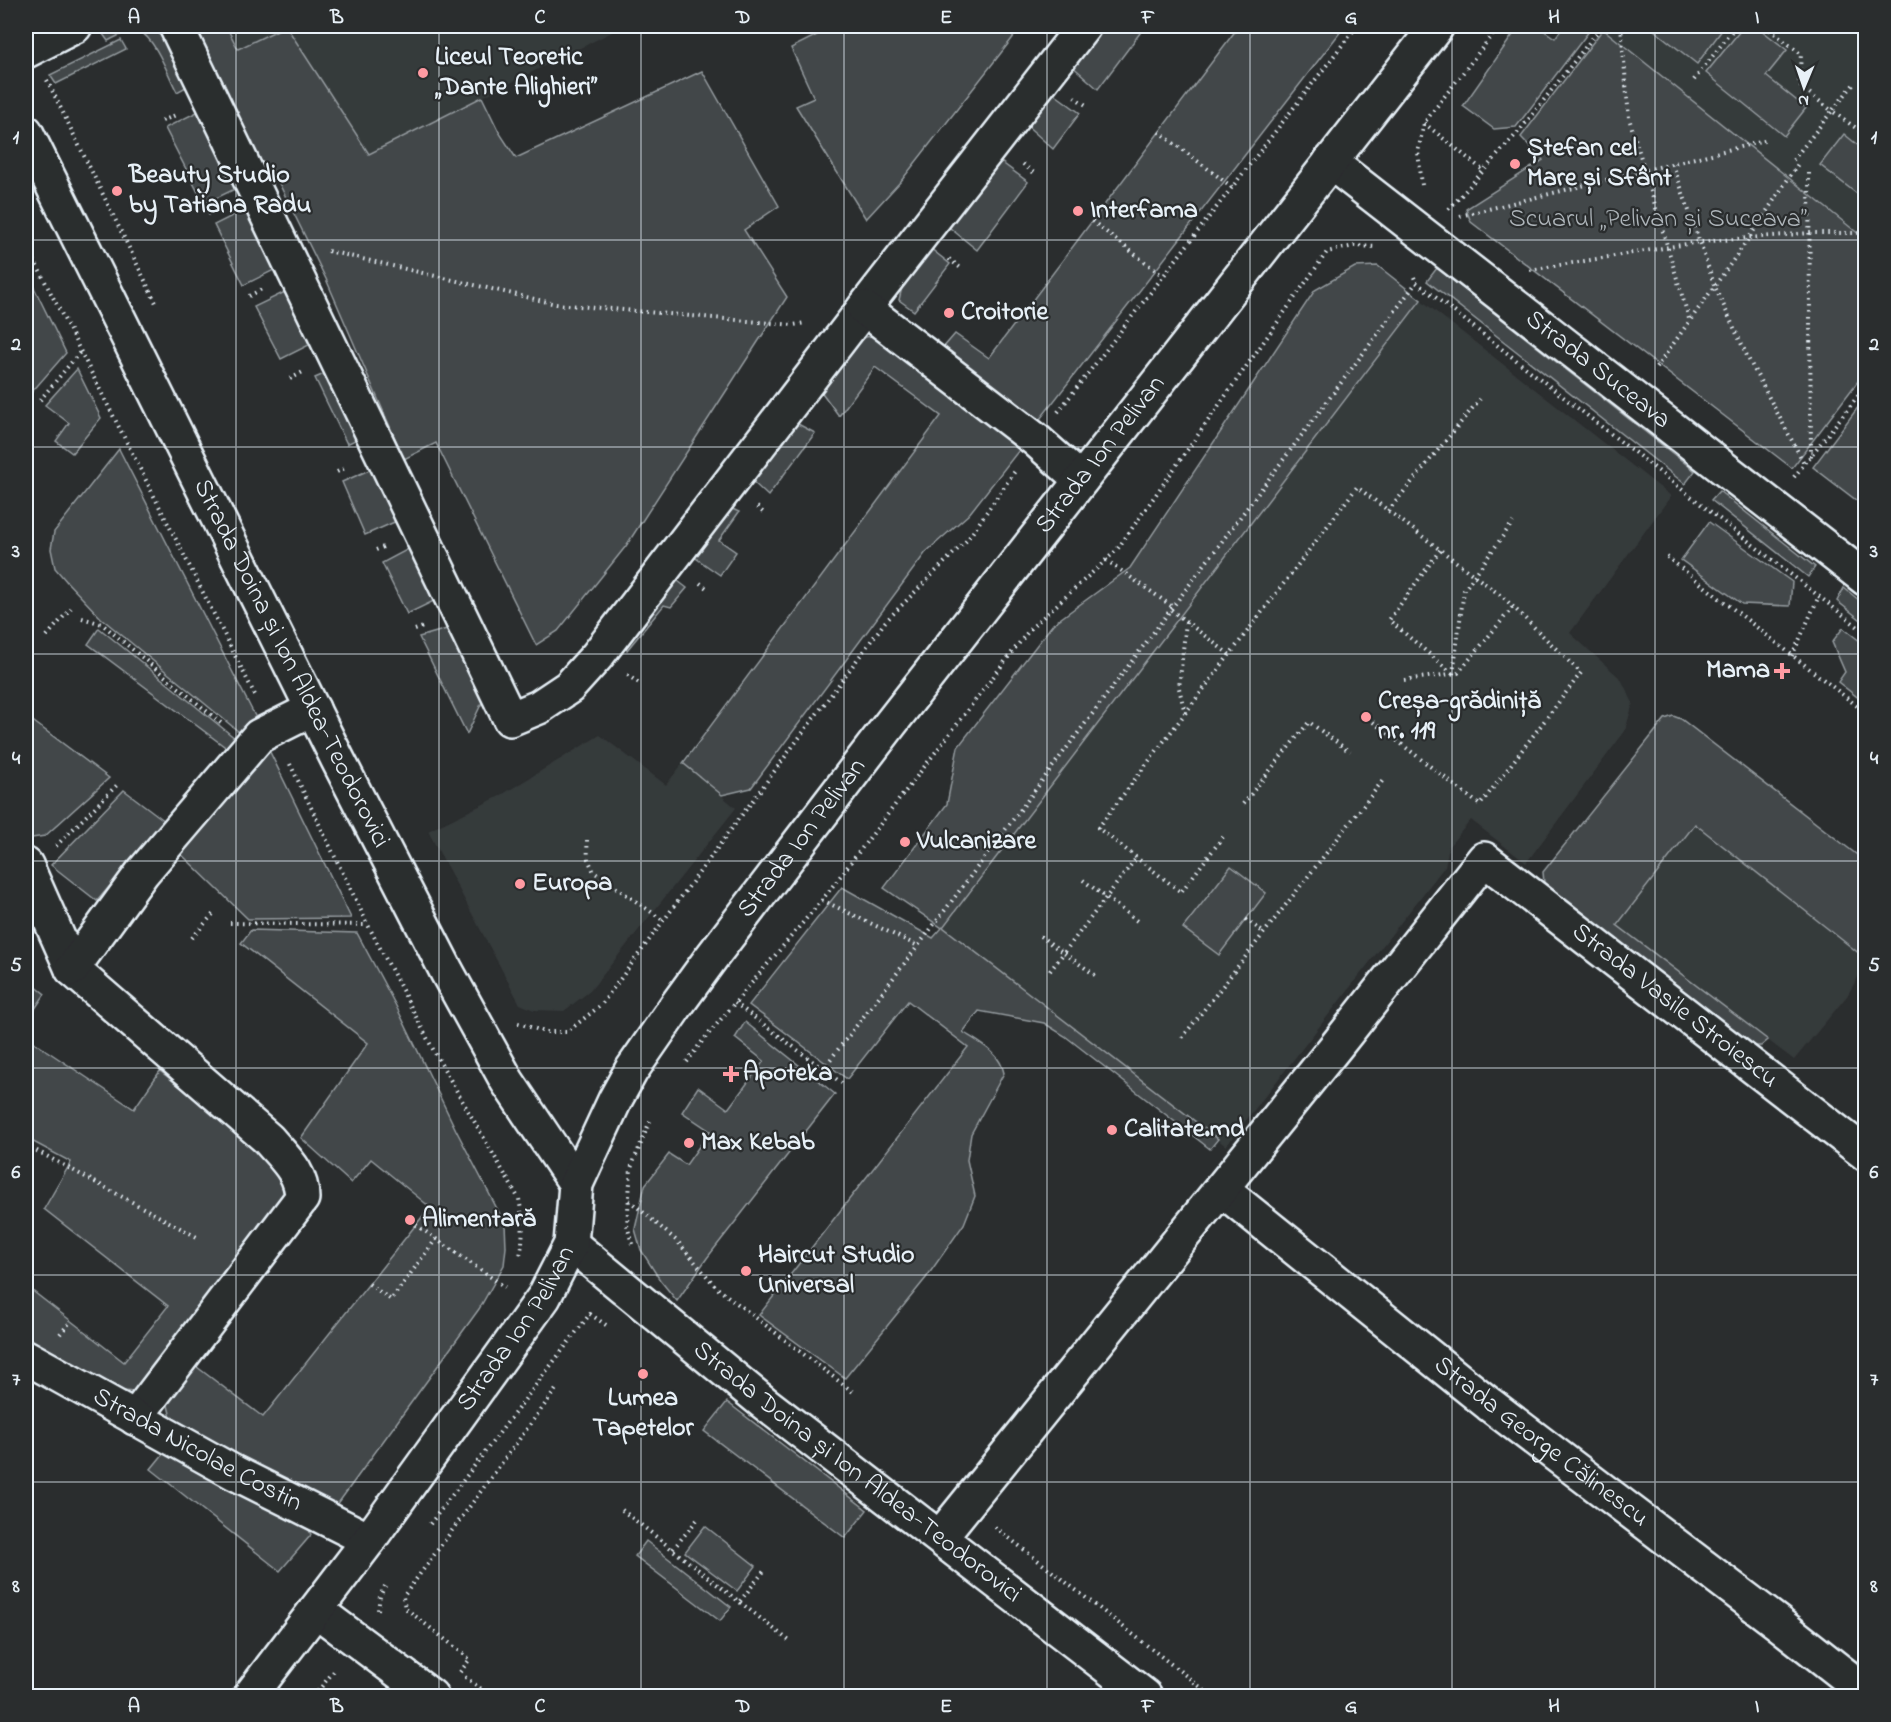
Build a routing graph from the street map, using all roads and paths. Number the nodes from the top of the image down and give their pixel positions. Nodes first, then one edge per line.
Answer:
1 (75, 26) edge
2 (176, 26) edge
3 (1084, 26) edge
4 (1357, 26) edge
5 (1437, 26) edge
6 (1499, 26) edge
7 (1602, 26) edge
8 (1621, 26) edge
9 (1736, 26) edge
10 (1765, 26) edge
11 (26, 51) edge
12 (1694, 80) dead end
13 (1852, 85) dead end
14 (1832, 111) junction
15 (1424, 123) junction
16 (26, 132) edge
17 (1159, 132) dead end
18 (1866, 132) edge
19 (1768, 140) dead end
20 (1793, 160) dead end
21 (1330, 162) junction
22 (1673, 164) junction
23 (1798, 164) dead end
24 (1645, 170) junction
25 (1484, 171) junction
26 (1809, 173) dead end
27 (1232, 187) junction
28 (1422, 187) dead end
29 (1447, 212) dead end
30 (1092, 221) dead end
31 (1463, 224) dead end
32 (273, 226) junction
33 (1810, 233) junction
34 (1866, 233) edge
35 (1749, 238) junction
36 (1699, 242) junction
37 (26, 244) edge
38 (1380, 247) dead end
39 (1668, 248) junction
40 (1521, 271) dead end
41 (1413, 275) dead end
42 (1163, 276) junction
43 (1416, 282) junction
44 (1714, 287) junction
45 (864, 308) junction
46 (1690, 322) junction
47 (80, 352) junction
48 (1653, 373) dead end
49 (1866, 386) edge
50 (1480, 399) dead end
51 (40, 400) dead end
52 (1036, 441) junction
53 (1811, 457) junction
54 (1805, 465) junction
55 (1081, 480) junction
56 (1792, 480) dead end
57 (1388, 511) junction
58 (1513, 522) dead end
59 (1440, 550) junction
60 (1667, 557) dead end
61 (1837, 557) junction
62 (1106, 560) junction
63 (1473, 575) junction
64 (1866, 579) edge
65 (1819, 596) junction
66 (1513, 607) junction
67 (71, 608) dead end
68 (1172, 609) junction
69 (82, 618) dead end
70 (1186, 622) junction
71 (1866, 633) edge
72 (47, 636) dead end
73 (1230, 655) junction
74 (1792, 656) junction
75 (1453, 674) junction
76 (1404, 680) dead end
77 (313, 709) junction
78 (1866, 713) edge
79 (1185, 714) junction
80 (1373, 722) dead end
81 (262, 738) junction
82 (1350, 752) dead end
83 (1384, 779) dead end
84 (117, 785) dead end
85 (1243, 804) dead end
86 (1223, 837) dead end
87 (587, 840) dead end
88 (1137, 857) junction
89 (27, 869) edge
90 (1083, 880) dead end
91 (1106, 897) junction
92 (822, 900) junction
93 (215, 912) dead end
94 (1246, 919) dead end
95 (664, 921) junction
96 (1137, 921) dead end
97 (230, 923) dead end
98 (368, 925) junction
99 (1264, 933) junction
100 (1040, 936) dead end
101 (192, 938) dead end
102 (918, 946) junction
103 (1064, 953) junction
104 (72, 969) junction
105 (1050, 971) dead end
106 (1095, 975) dead end
107 (735, 1003) junction
108 (567, 1032) dead end
109 (1182, 1038) dead end
110 (686, 1063) dead end
111 (823, 1069) junction
112 (843, 1084) dead end
113 (650, 1120) dead end
114 (26, 1146) edge
115 (1866, 1154) edge
116 (576, 1184) junction
117 (1221, 1189) junction
118 (628, 1200) junction
119 (416, 1225) dead end
120 (197, 1237) dead end
121 (436, 1239) junction
122 (571, 1244) junction
123 (633, 1246) dead end
124 (519, 1261) dead end
125 (510, 1279) dead end
126 (369, 1284) dead end
127 (611, 1329) dead end
128 (26, 1357) edge
129 (557, 1388) dead end
130 (853, 1392) dead end
131 (135, 1418) junction
132 (966, 1505) junction
133 (622, 1510) dead end
134 (697, 1521) dead end
135 (428, 1527) dead end
136 (940, 1537) junction
137 (369, 1540) junction
138 (673, 1549) junction
139 (764, 1571) dead end
140 (386, 1584) dead end
141 (740, 1602) junction
142 (316, 1610) junction
143 (378, 1611) dead end
144 (792, 1643) dead end
145 (335, 1671) dead end
146 (459, 1673) dead end
147 (1866, 1692) edge
148 (250, 1696) edge
149 (314, 1696) edge
150 (431, 1696) edge
151 (1144, 1696) edge
152 (1212, 1696) edge

1 - 11 street
2 - 32 street
3 - 45 street
4 - 27 path
5 - 21 street, Strada Ion Pelivan
6 - 15 path
7 - 25 path
8 - 24 path
9 - 12 path
10 - 14 path
13 - 14 path
14 - 18 path
14 - 20 path
15 - 25 path
15 - 28 path
16 - 77 street, Strada Doina și Ion Aldea-Teodorovici
17 - 27 path
19 - 22 path
21 - 55 street, Strada Ion Pelivan
21 - 61 street, Strada Suceava
22 - 24 path
22 - 36 path
23 - 35 path
24 - 31 path
24 - 39 path
25 - 29 path
26 - 33 path
27 - 42 path
30 - 42 path
32 - 45 path
32 - 45 street
33 - 34 path
33 - 35 path
33 - 53 path
35 - 36 path
35 - 44 path
36 - 39 path
36 - 44 path
37 - 47 path
38 - 62 path
39 - 40 path
39 - 46 path
41 - 43 path
42 - 52 path
43 - 65 path
43 - 68 path
44 - 46 path
44 - 54 path
45 - 52 street
46 - 48 path
47 - 51 path
47 - 81 path
49 - 53 path
50 - 57 path
52 - 55 street
52 - 95 path
53 - 54 path
54 - 56 path
55 - 116 street, Strada Ion Pelivan
57 - 59 path
57 - 73 path
58 - 63 path
59 - 63 path
59 - 75 path
60 - 74 path
61 - 64 street, Strada Suceava
61 - 65 path
62 - 68 path
62 - 92 path
63 - 66 path
63 - 75 path
65 - 71 path
65 - 74 path
66 - 75 path
66 - 80 path
67 - 72 path
68 - 70 path
68 - 102 path
69 - 81 path
70 - 73 path
70 - 79 path
73 - 79 path
74 - 78 path
75 - 76 path
77 - 81 street
77 - 116 street, Strada Doina și Ion Aldea-Teodorovici
79 - 88 path
81 - 98 path
81 - 104 street
82 - 85 path
83 - 99 path
84 - 89 path
86 - 88 path
87 - 95 path
88 - 91 path
89 - 104 street
90 - 91 path
91 - 96 path
91 - 103 path
92 - 102 path
92 - 107 path
93 - 101 path
94 - 99 path
95 - 108 path
97 - 98 path
98 - 124 path
99 - 109 path
100 - 103 path
102 - 111 path
103 - 105 path
103 - 106 path
104 - 131 street
107 - 110 path
107 - 111 path
111 - 112 path
113 - 118 path
114 - 120 path
115 - 117 street, Strada Vasile Stroiescu
116 - 122 street, Strada Ion Pelivan
117 - 132 street
117 - 147 street, Strada George Călinescu
118 - 123 path
118 - 130 path
119 - 121 path
121 - 125 path
121 - 126 path
122 - 136 street, Strada Doina și Ion Aldea-Teodorovici
122 - 137 street, Strada Ion Pelivan
127 - 135 path
128 - 131 street, Strada Nicolae Costin
129 - 146 path
131 - 137 street, Strada Nicolae Costin
132 - 136 street
132 - 152 path
133 - 138 path
134 - 138 path
136 - 151 street, Strada Doina și Ion Aldea-Teodorovici
137 - 142 street, Strada Ion Pelivan
138 - 141 path
139 - 141 path
140 - 143 path
141 - 144 path
142 - 148 street, Strada Ion Pelivan
142 - 150 street
145 - 149 path

